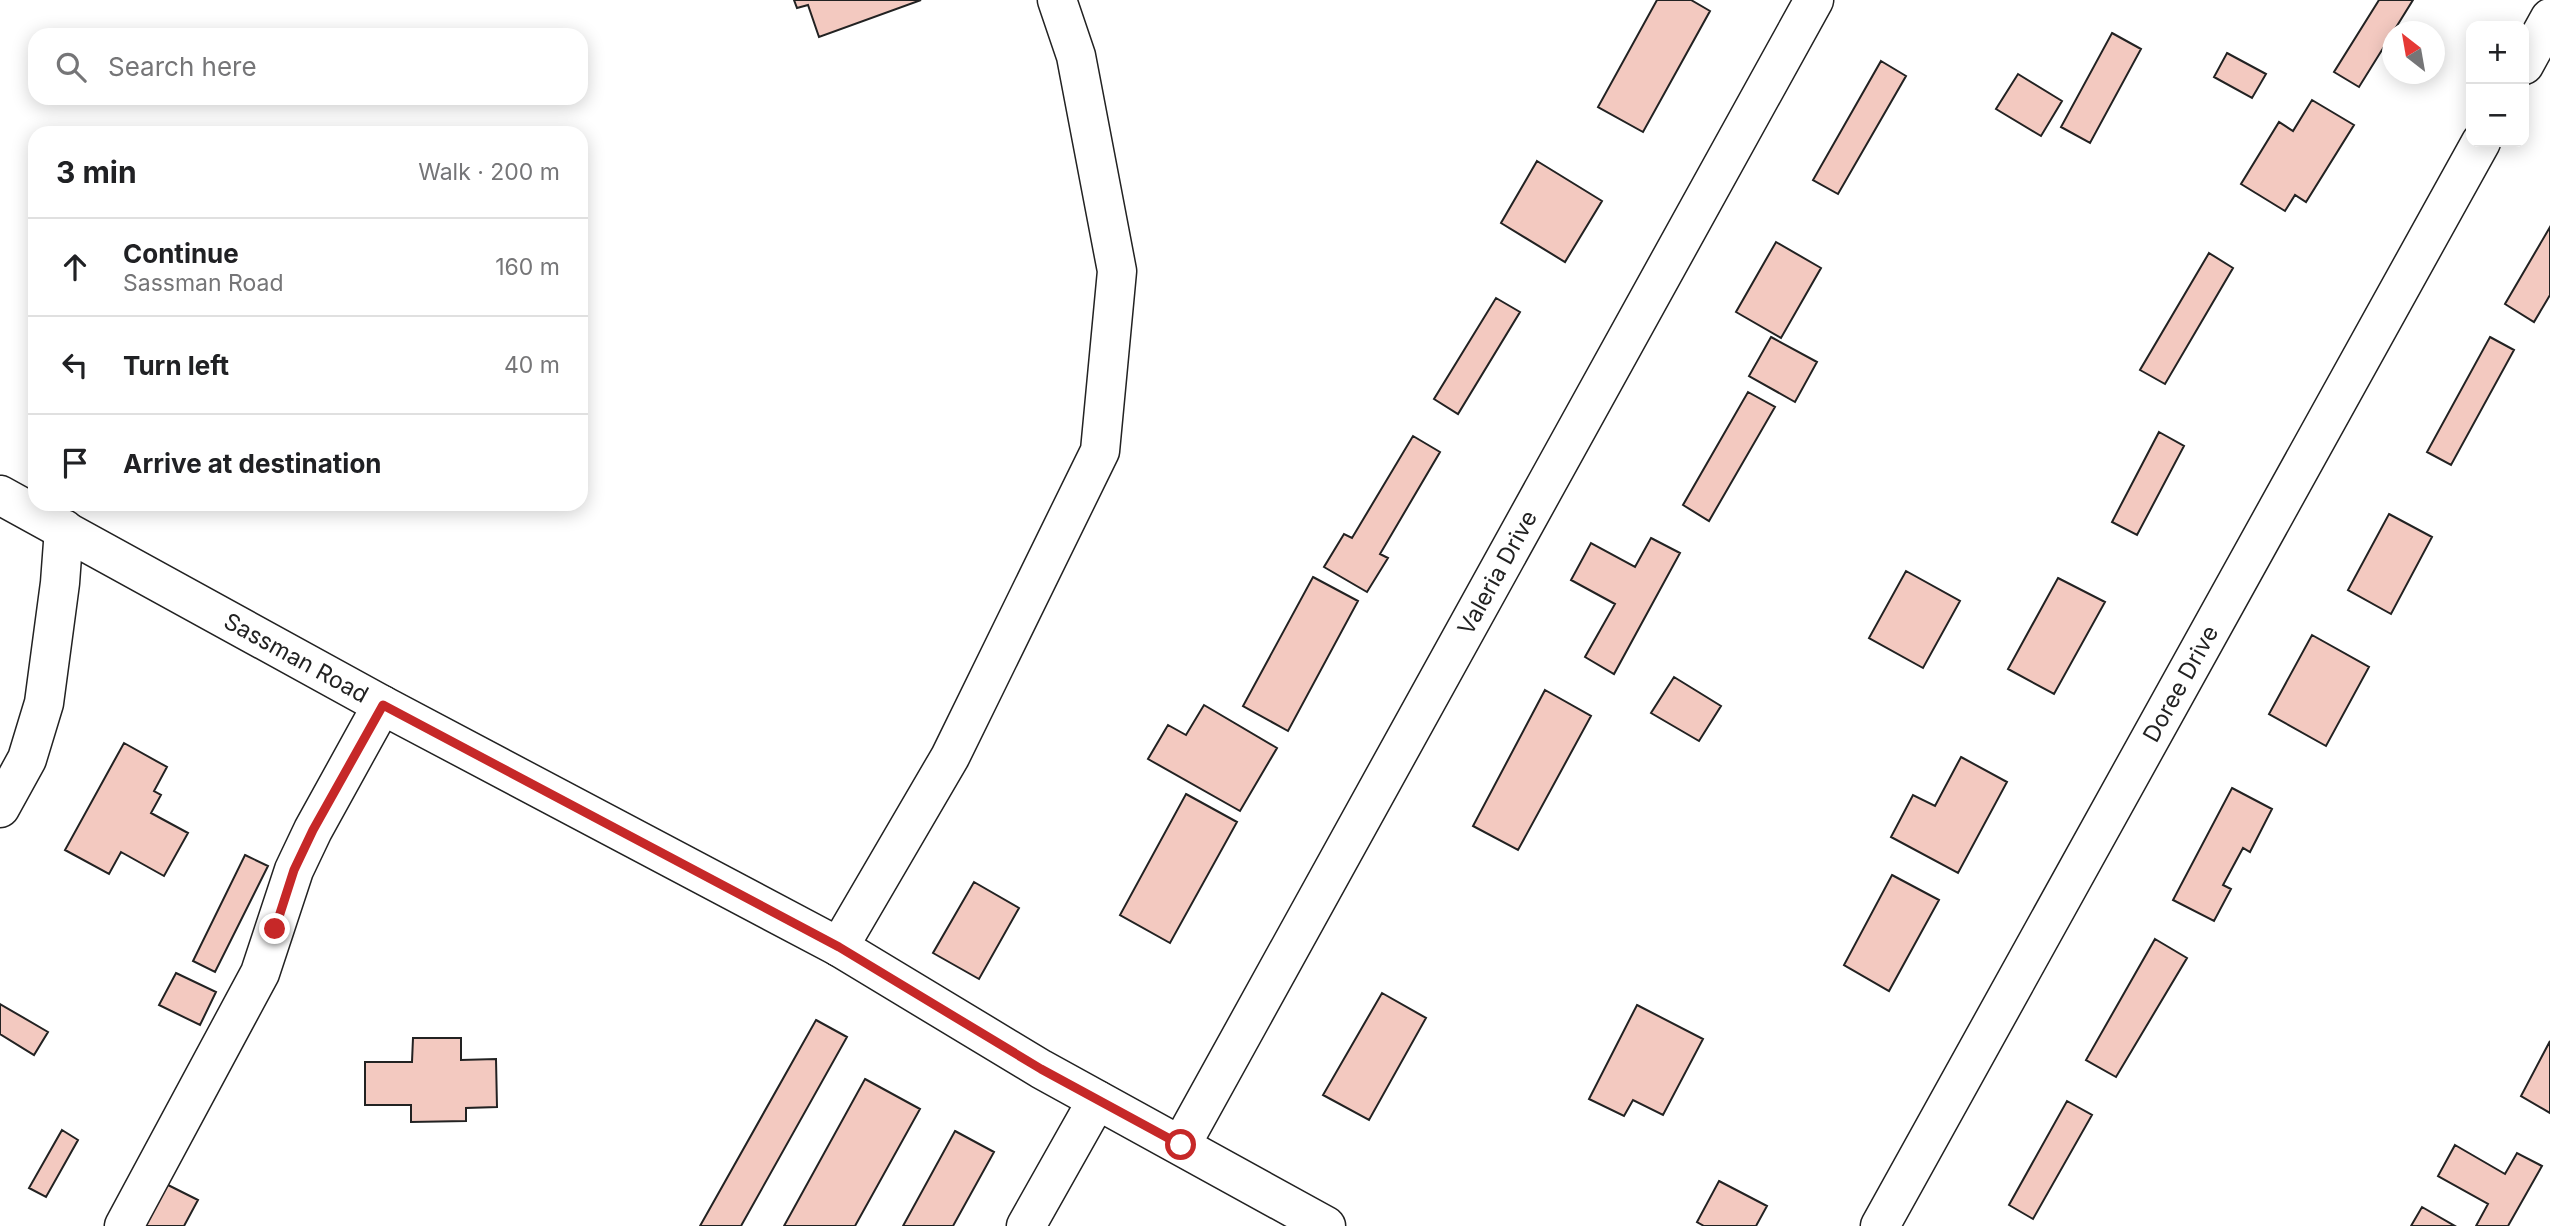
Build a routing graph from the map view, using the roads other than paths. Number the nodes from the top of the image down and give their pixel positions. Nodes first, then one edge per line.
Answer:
1 (1057, 0) edge
2 (1814, 0) edge
3 (2550, 18) edge
4 (2529, 56) edge
5 (2478, 147) edge
6 (0, 495) edge
7 (28, 510) edge
8 (30, 511) edge
9 (64, 529) junction
10 (383, 705) junction
11 (0, 808) edge
12 (839, 947) junction
13 (1097, 1100) junction
14 (1181, 1145) junction
15 (124, 1226) edge
16 (1026, 1226) edge
17 (1326, 1226) edge
18 (1880, 1226) edge

1 - 12 street
2 - 14 street, Valeria Drive
3 - 4 street
5 - 18 street, Doree Drive
6 - 7 street, Sassman Road
8 - 9 street, Sassman Road
9 - 10 street, Sassman Road
9 - 11 street
10 - 12 street, Sassman Road
10 - 15 street
12 - 13 street, Sassman Road
13 - 14 street, Sassman Road
13 - 16 street
14 - 17 street, Sassman Road

